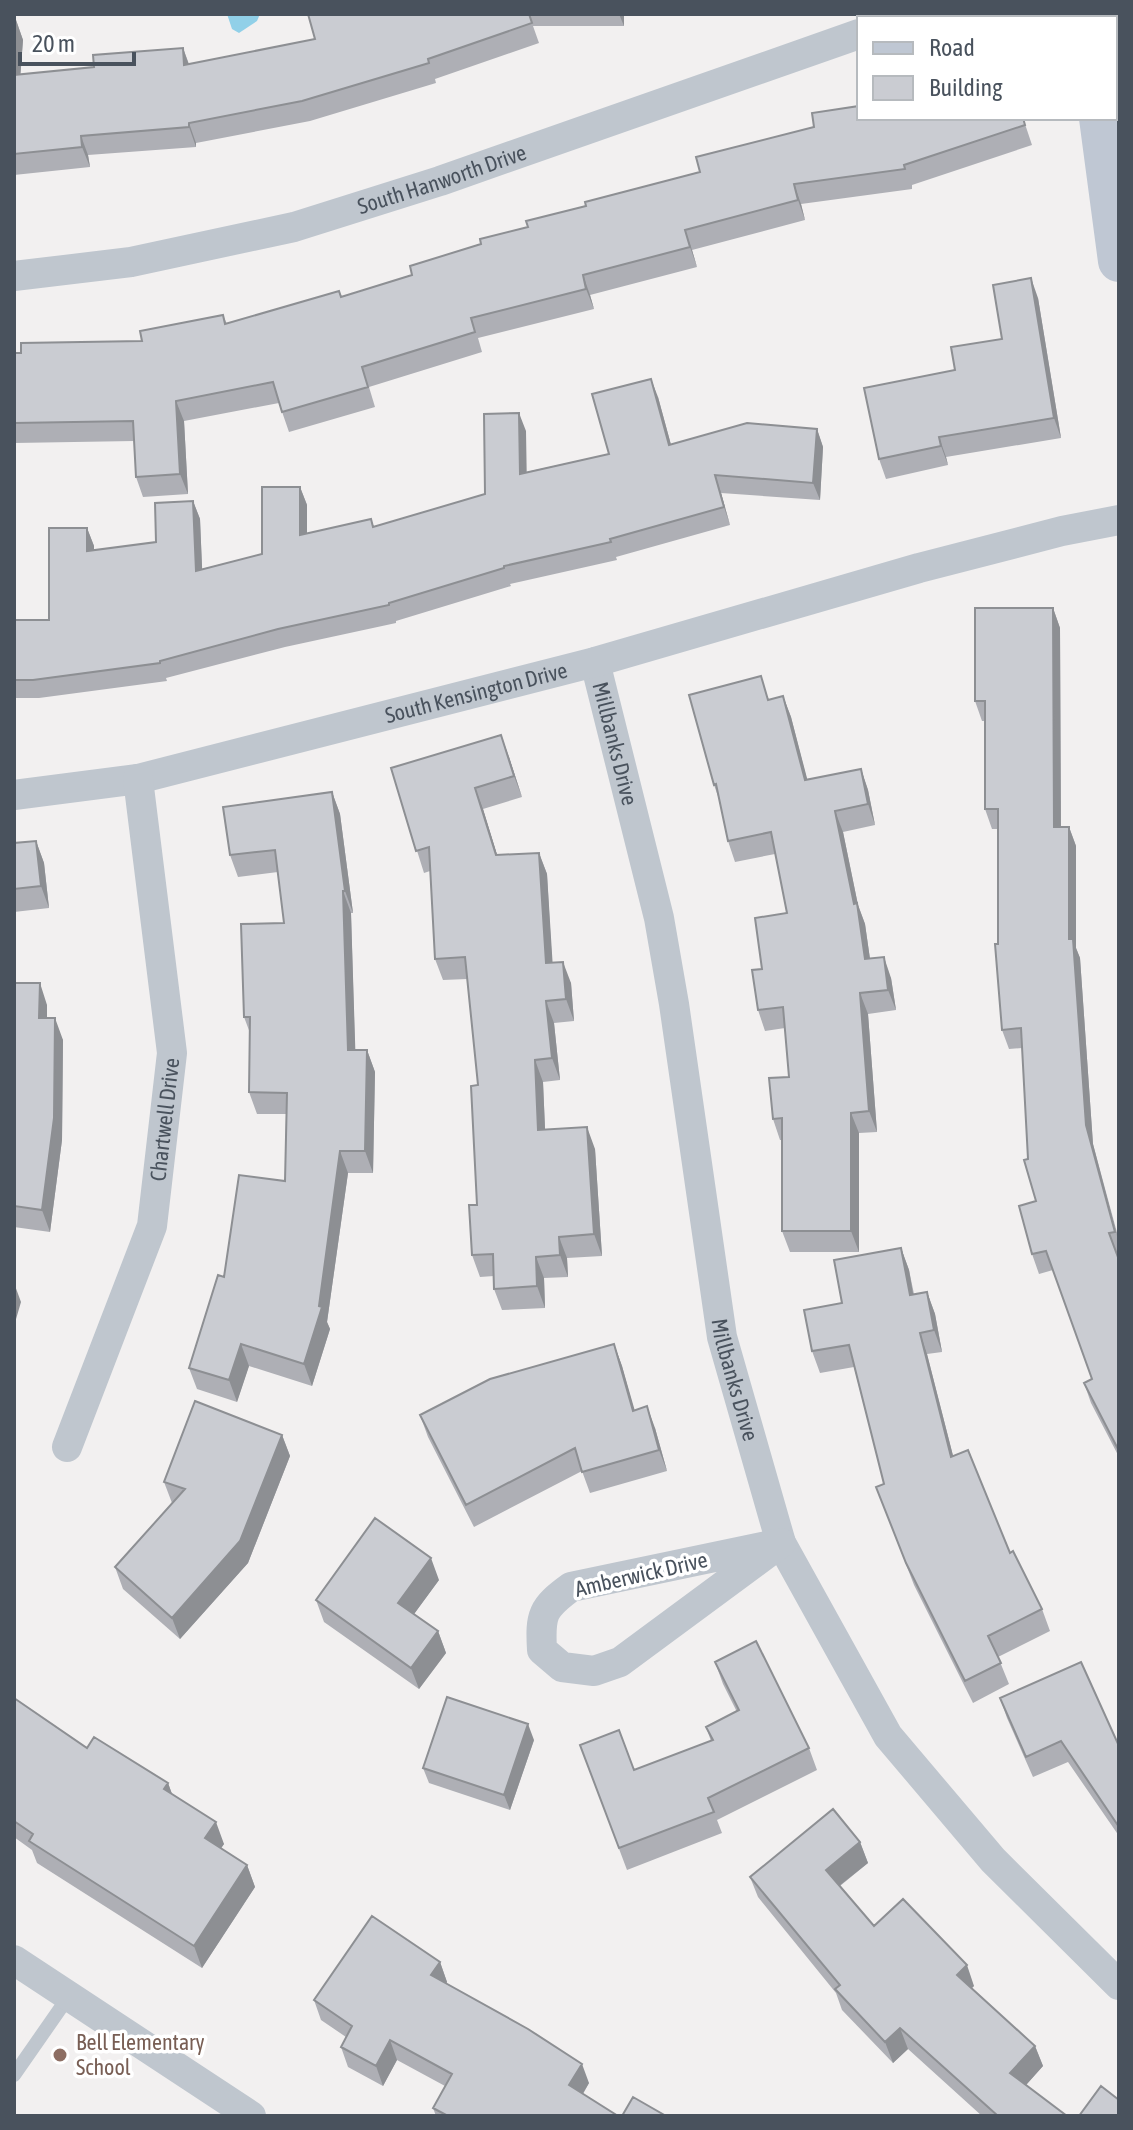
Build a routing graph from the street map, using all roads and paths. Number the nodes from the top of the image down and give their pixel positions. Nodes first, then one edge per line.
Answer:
1 (857, 35) edge
2 (1100, 120) edge
3 (1119, 261) edge
4 (14, 276) edge
5 (1119, 520) edge
6 (595, 662) junction
7 (138, 779) junction
8 (14, 795) edge
9 (67, 1447) dead end
10 (781, 1543) junction
11 (14, 1960) edge
12 (1119, 1985) edge
13 (69, 1996) junction
14 (14, 2075) edge
15 (251, 2116) edge

1 - 4 street, South Hanworth Drive
2 - 3 street
5 - 6 street, South Kensington Drive
6 - 7 street, South Kensington Drive
6 - 10 street, Millbanks Drive
7 - 8 street, South Kensington Drive
7 - 9 street, Chartwell Drive
10 - 10 street, Amberwick Drive
10 - 12 street, Millbanks Drive
11 - 13 street
13 - 14 lane
13 - 15 street

